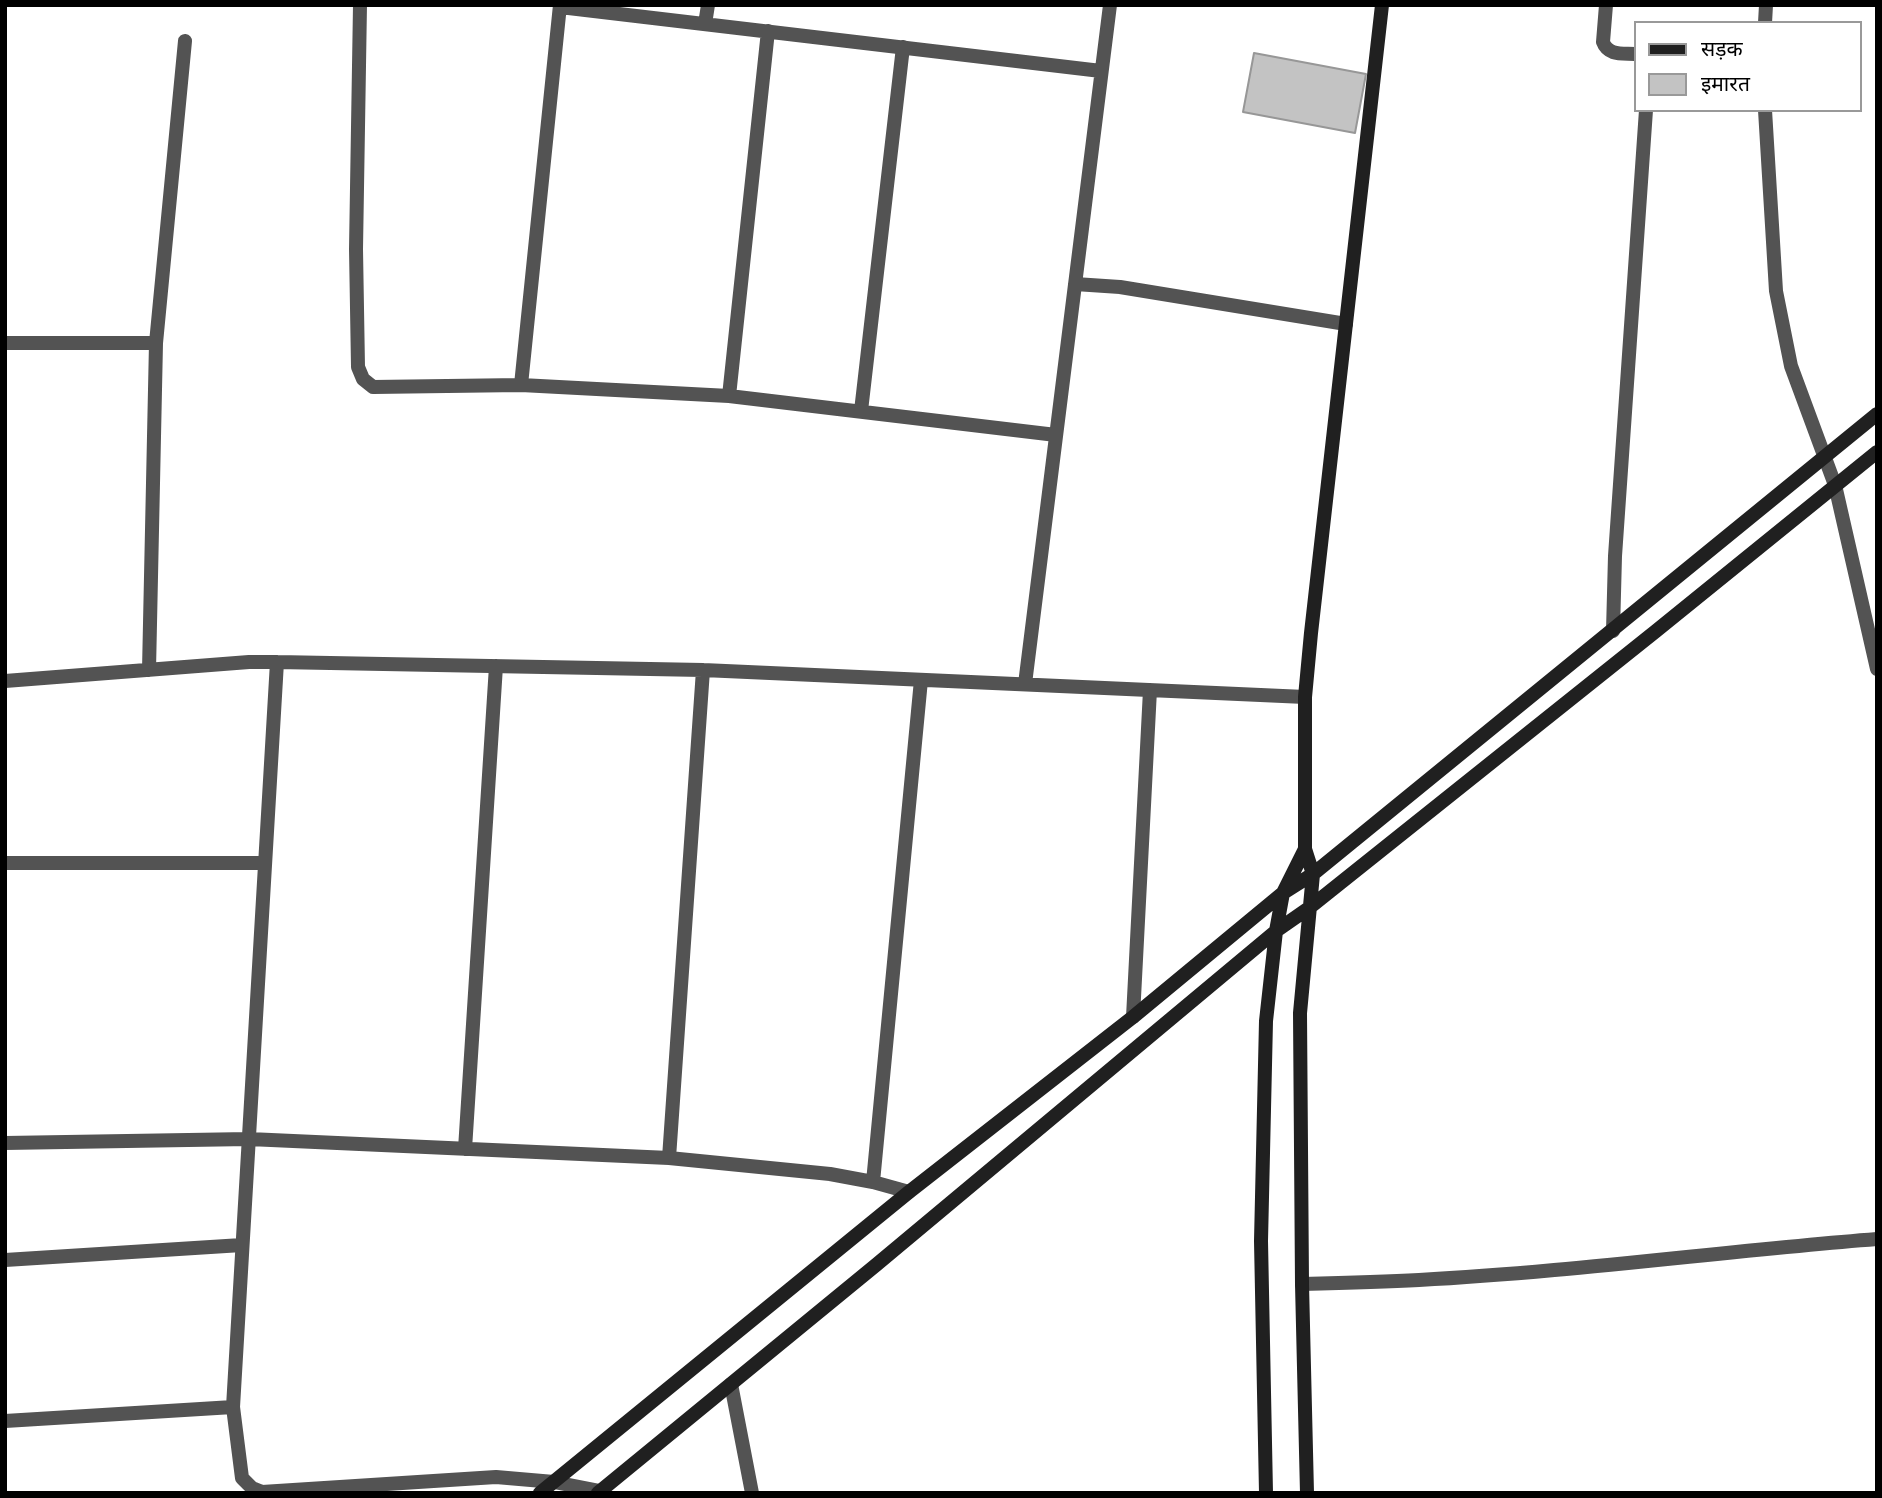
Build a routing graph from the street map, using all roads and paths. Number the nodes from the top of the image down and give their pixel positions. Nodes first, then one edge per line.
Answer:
1 (360, 5) edge
2 (708, 5) edge
3 (1110, 5) edge
4 (1382, 5) edge
5 (1606, 5) edge
6 (560, 6) edge
7 (705, 24) junction
8 (768, 31) junction
9 (185, 41) dead end
10 (903, 47) junction
11 (1633, 54) edge
12 (1101, 71) junction
13 (1646, 112) edge
14 (1765, 112) edge
15 (1075, 284) junction
16 (1346, 324) junction
17 (5, 343) edge
18 (156, 343) junction
19 (521, 385) junction
20 (729, 396) junction
21 (861, 411) junction
22 (1877, 414) edge
23 (1056, 435) junction
24 (1877, 452) edge
25 (1825, 458) junction
26 (1835, 485) junction
27 (1613, 631) junction
28 (277, 662) junction
29 (496, 666) junction
30 (1877, 669) edge
31 (149, 670) junction
32 (704, 670) junction
33 (921, 680) junction
34 (5, 681) edge
35 (1025, 684) junction
36 (1150, 690) junction
37 (1305, 697) junction
38 (1305, 849) junction
39 (5, 863) edge
40 (265, 863) junction
41 (1313, 874) junction
42 (1283, 893) junction
43 (1309, 908) junction
44 (1276, 931) junction
45 (1133, 1017) junction
46 (249, 1139) junction
47 (5, 1143) edge
48 (465, 1149) junction
49 (669, 1158) junction
50 (873, 1182) junction
51 (909, 1192) junction
52 (1877, 1239) edge
53 (242, 1245) junction
54 (5, 1260) edge
55 (1302, 1284) junction
56 (732, 1384) junction
57 (233, 1407) junction
58 (5, 1420) edge
59 (554, 1482) junction
60 (599, 1492) edge
61 (540, 1493) edge
62 (752, 1493) edge
63 (1266, 1493) edge
64 (1307, 1493) edge

1 - 19 street
2 - 7 street
3 - 12 street
4 - 16 street
5 - 11 street
6 - 7 street
6 - 19 street
7 - 8 street
8 - 10 street
8 - 20 street
9 - 18 street
10 - 12 street
10 - 21 street
12 - 15 street
13 - 27 street
14 - 25 street
15 - 16 street
15 - 23 street
16 - 37 street
17 - 18 street
18 - 31 street
19 - 20 street
20 - 21 street
21 - 23 street
22 - 25 street
23 - 35 street
24 - 26 street
25 - 26 street
25 - 27 street
26 - 30 street
26 - 43 street
27 - 41 street
28 - 29 street
28 - 31 street
28 - 40 street
29 - 32 street
29 - 48 street
31 - 34 street
32 - 33 street
32 - 49 street
33 - 35 street
33 - 50 street
35 - 36 street
36 - 37 street
36 - 45 street
37 - 38 street
38 - 41 street
38 - 42 street
39 - 40 street
40 - 46 street
41 - 42 street
41 - 43 street
42 - 44 street
42 - 45 street
43 - 44 street
43 - 55 street
44 - 56 street
44 - 63 street
45 - 51 street
46 - 47 street
46 - 48 street
46 - 53 street
48 - 49 street
49 - 50 street
50 - 51 street
51 - 59 street
52 - 55 street
53 - 54 street
53 - 57 street
55 - 64 street
56 - 60 street
56 - 62 street
57 - 58 street
57 - 59 street
59 - 60 street
59 - 61 street

